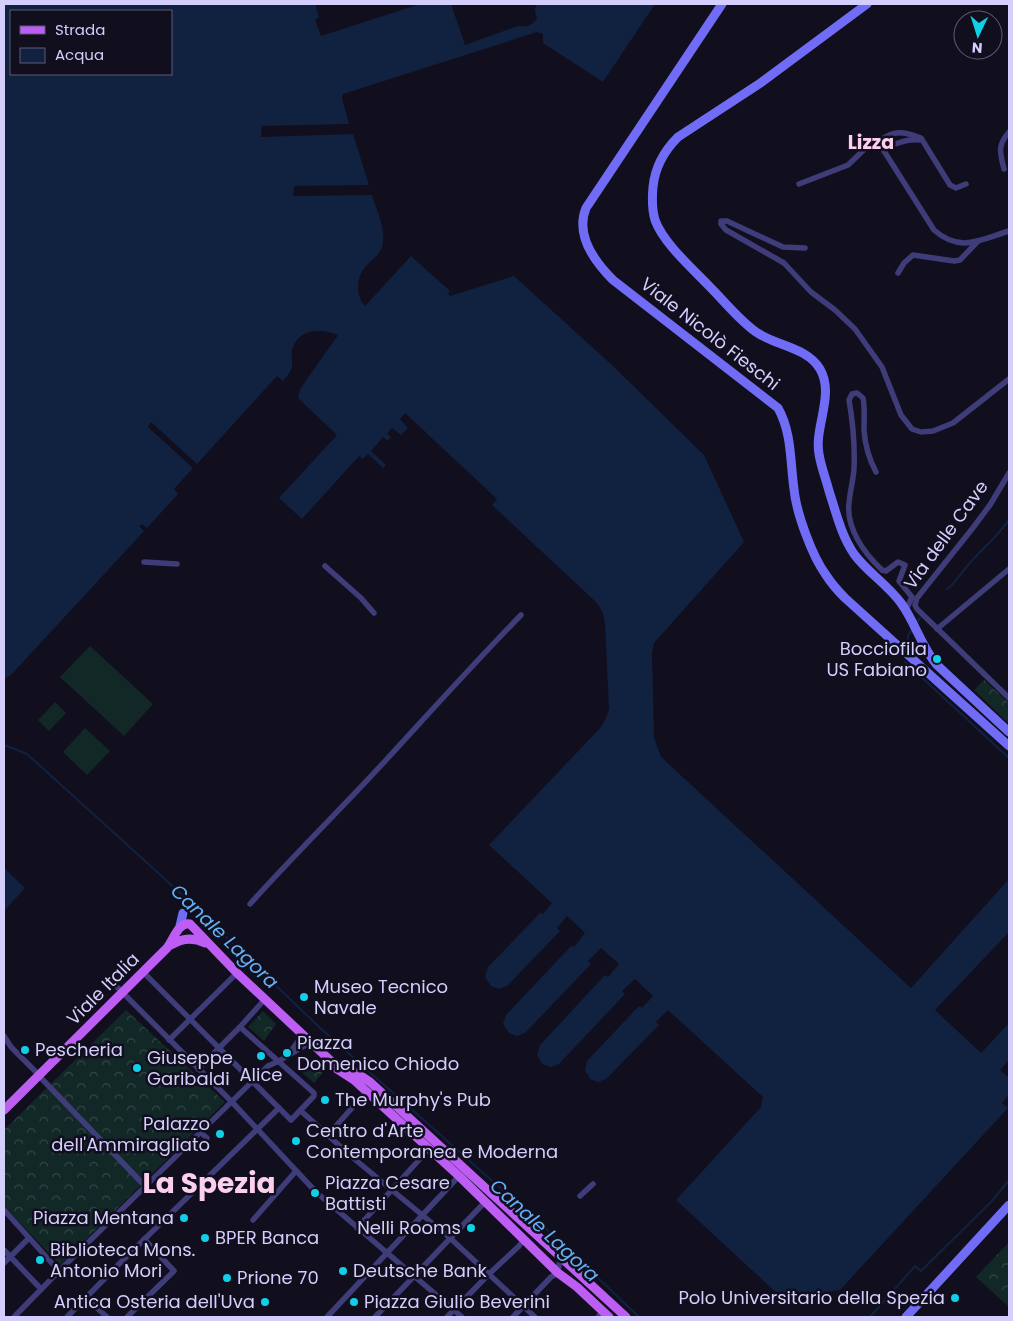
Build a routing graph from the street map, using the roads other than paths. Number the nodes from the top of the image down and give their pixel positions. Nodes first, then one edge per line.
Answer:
1 (722, 4) edge
2 (867, 4) edge
3 (1009, 132) edge
4 (880, 141) junction
5 (924, 141) junction
6 (884, 151) junction
7 (1004, 169) dead end
8 (799, 184) dead end
9 (966, 184) dead end
10 (1009, 231) edge
11 (978, 241) junction
12 (805, 248) dead end
13 (898, 273) dead end
14 (1009, 379) edge
15 (876, 472) dead end
16 (1009, 473) edge
17 (144, 562) dead end
18 (177, 564) dead end
19 (324, 566) dead end
20 (1009, 569) edge
21 (906, 610) junction
22 (374, 612) dead end
23 (521, 615) dead end
24 (937, 628) junction
25 (1009, 698) edge
26 (1009, 732) edge
27 (1009, 746) edge
28 (250, 904) dead end
29 (192, 926) junction
30 (179, 929) junction
31 (187, 939) junction
32 (210, 946) junction
33 (166, 948) junction
34 (143, 972) junction
35 (237, 973) junction
36 (112, 982) dead end
37 (121, 993) junction
38 (265, 999) junction
39 (190, 1020) junction
40 (240, 1027) junction
41 (303, 1034) junction
42 (4, 1036) edge
43 (169, 1040) junction
44 (315, 1046) junction
45 (219, 1048) junction
46 (287, 1055) junction
47 (279, 1061) junction
48 (333, 1063) junction
49 (198, 1069) junction
50 (40, 1077) junction
51 (252, 1081) junction
52 (367, 1091) junction
53 (232, 1102) junction
54 (7, 1106) edge
55 (278, 1108) junction
56 (301, 1111) junction
57 (257, 1129) junction
58 (200, 1132) junction
59 (328, 1135) junction
60 (207, 1138) dead end
61 (429, 1149) junction
62 (296, 1171) junction
63 (458, 1176) junction
64 (593, 1184) dead end
65 (145, 1186) junction
66 (392, 1190) junction
67 (580, 1196) dead end
68 (485, 1202) junction
69 (1009, 1205) edge
70 (4, 1210) edge
71 (422, 1215) junction
72 (253, 1220) dead end
73 (358, 1228) junction
74 (29, 1238) junction
75 (450, 1238) junction
76 (144, 1239) junction
77 (524, 1239) junction
78 (4, 1250) edge
79 (387, 1253) junction
80 (10, 1256) junction
81 (560, 1258) junction
82 (4, 1262) edge
83 (59, 1270) junction
84 (558, 1273) junction
85 (488, 1274) junction
86 (414, 1275) junction
87 (41, 1289) junction
88 (86, 1298) junction
89 (523, 1306) junction
90 (454, 1309) junction
91 (603, 1315) edge
92 (14, 1317) edge
93 (67, 1317) edge
94 (107, 1317) edge
95 (127, 1317) edge
96 (327, 1317) edge
97 (375, 1317) edge
98 (447, 1317) edge
99 (462, 1317) edge
100 (513, 1317) edge
101 (535, 1317) edge
102 (626, 1317) edge
103 (906, 1317) edge

1 - 27 main road, Viale Nicolò Fieschi
2 - 21 main road
3 - 7 street
4 - 5 street
4 - 6 street
4 - 8 street
5 - 6 street
5 - 9 street
6 - 11 street
10 - 11 street
11 - 13 street
12 - 14 street
15 - 21 street
16 - 24 street, Via delle Cave
17 - 18 street
19 - 22 street
20 - 24 street
21 - 26 main road
23 - 28 street
24 - 25 street, Via delle Cave
29 - 30 main road
29 - 31 main road
29 - 32 main road
30 - 31 main road
30 - 33 main road, Viale Italia
31 - 32 main road
31 - 33 main road, Viale Italia
32 - 35 main road
33 - 34 main road, Viale Italia
34 - 37 main road, Viale Italia
34 - 39 street
35 - 38 main road
35 - 39 street
36 - 37 street
37 - 43 street
37 - 50 main road, Viale Italia
38 - 40 street
38 - 41 main road
39 - 43 street
39 - 45 street
40 - 45 street
40 - 47 street
41 - 44 main road
41 - 46 street
42 - 50 street
43 - 49 street
44 - 46 street
44 - 48 main road
45 - 49 street
45 - 51 street
46 - 47 street
47 - 51 street
47 - 56 street
48 - 52 main road
48 - 81 main road
49 - 53 street
50 - 54 main road, Viale Italia
50 - 65 street
51 - 53 street
51 - 55 street
52 - 59 street
52 - 61 main road
53 - 57 street
53 - 58 street
55 - 56 street
55 - 57 street
56 - 59 street
57 - 62 street
57 - 76 street
58 - 60 street
58 - 65 street
59 - 66 street
61 - 63 main road
61 - 66 street
62 - 72 street
62 - 73 street
63 - 68 main road
63 - 71 street
64 - 67 street
65 - 83 street
66 - 71 street
66 - 73 street
68 - 75 street
68 - 77 main road
69 - 103 main road
70 - 74 street
71 - 75 street
71 - 79 street
73 - 79 street
74 - 80 street
74 - 83 street
75 - 85 street
75 - 86 street
76 - 88 street
76 - 95 street
77 - 84 main road
77 - 85 street
78 - 80 street
79 - 86 street
79 - 96 street
80 - 82 street
80 - 87 street
81 - 84 street
81 - 102 main road
83 - 87 street
84 - 89 street
84 - 91 main road
85 - 89 street
85 - 90 street
86 - 90 street
86 - 97 street
87 - 92 street
88 - 93 street
88 - 94 street
89 - 100 street
89 - 101 street
90 - 98 street
90 - 99 street

